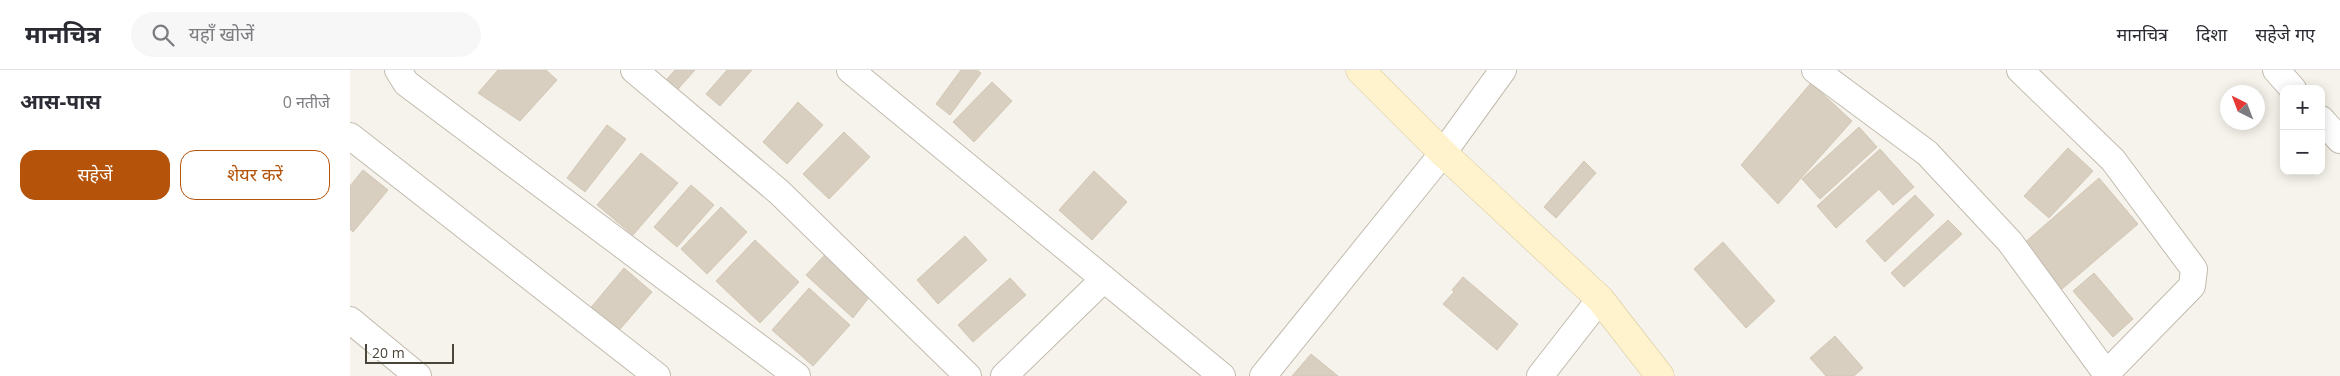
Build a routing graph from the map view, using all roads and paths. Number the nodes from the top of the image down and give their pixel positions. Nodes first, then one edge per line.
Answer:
1 (398, 70) edge
2 (634, 70) edge
3 (850, 70) edge
4 (1360, 70) edge
5 (1503, 70) edge
6 (1815, 70) edge
7 (2020, 70) edge
8 (2276, 70) edge
9 (2289, 85) edge
10 (2325, 124) edge
11 (350, 136) edge
12 (2340, 140) edge
13 (1443, 153) junction
14 (1104, 278) junction
15 (1600, 299) junction
16 (350, 320) edge
17 (2107, 375) edge
18 (418, 376) edge
19 (657, 376) edge
20 (797, 376) edge
21 (968, 376) edge
22 (1004, 376) edge
23 (1222, 376) edge
24 (1263, 376) edge
25 (1540, 376) edge
26 (1660, 376) edge

1 - 20 street
2 - 21 street
3 - 14 street
4 - 13 street
5 - 13 street
6 - 17 street
7 - 17 street
8 - 9 street
10 - 12 street
11 - 19 street
13 - 15 street
13 - 24 street
14 - 22 street
14 - 23 street
15 - 25 street
15 - 26 street
16 - 18 street

